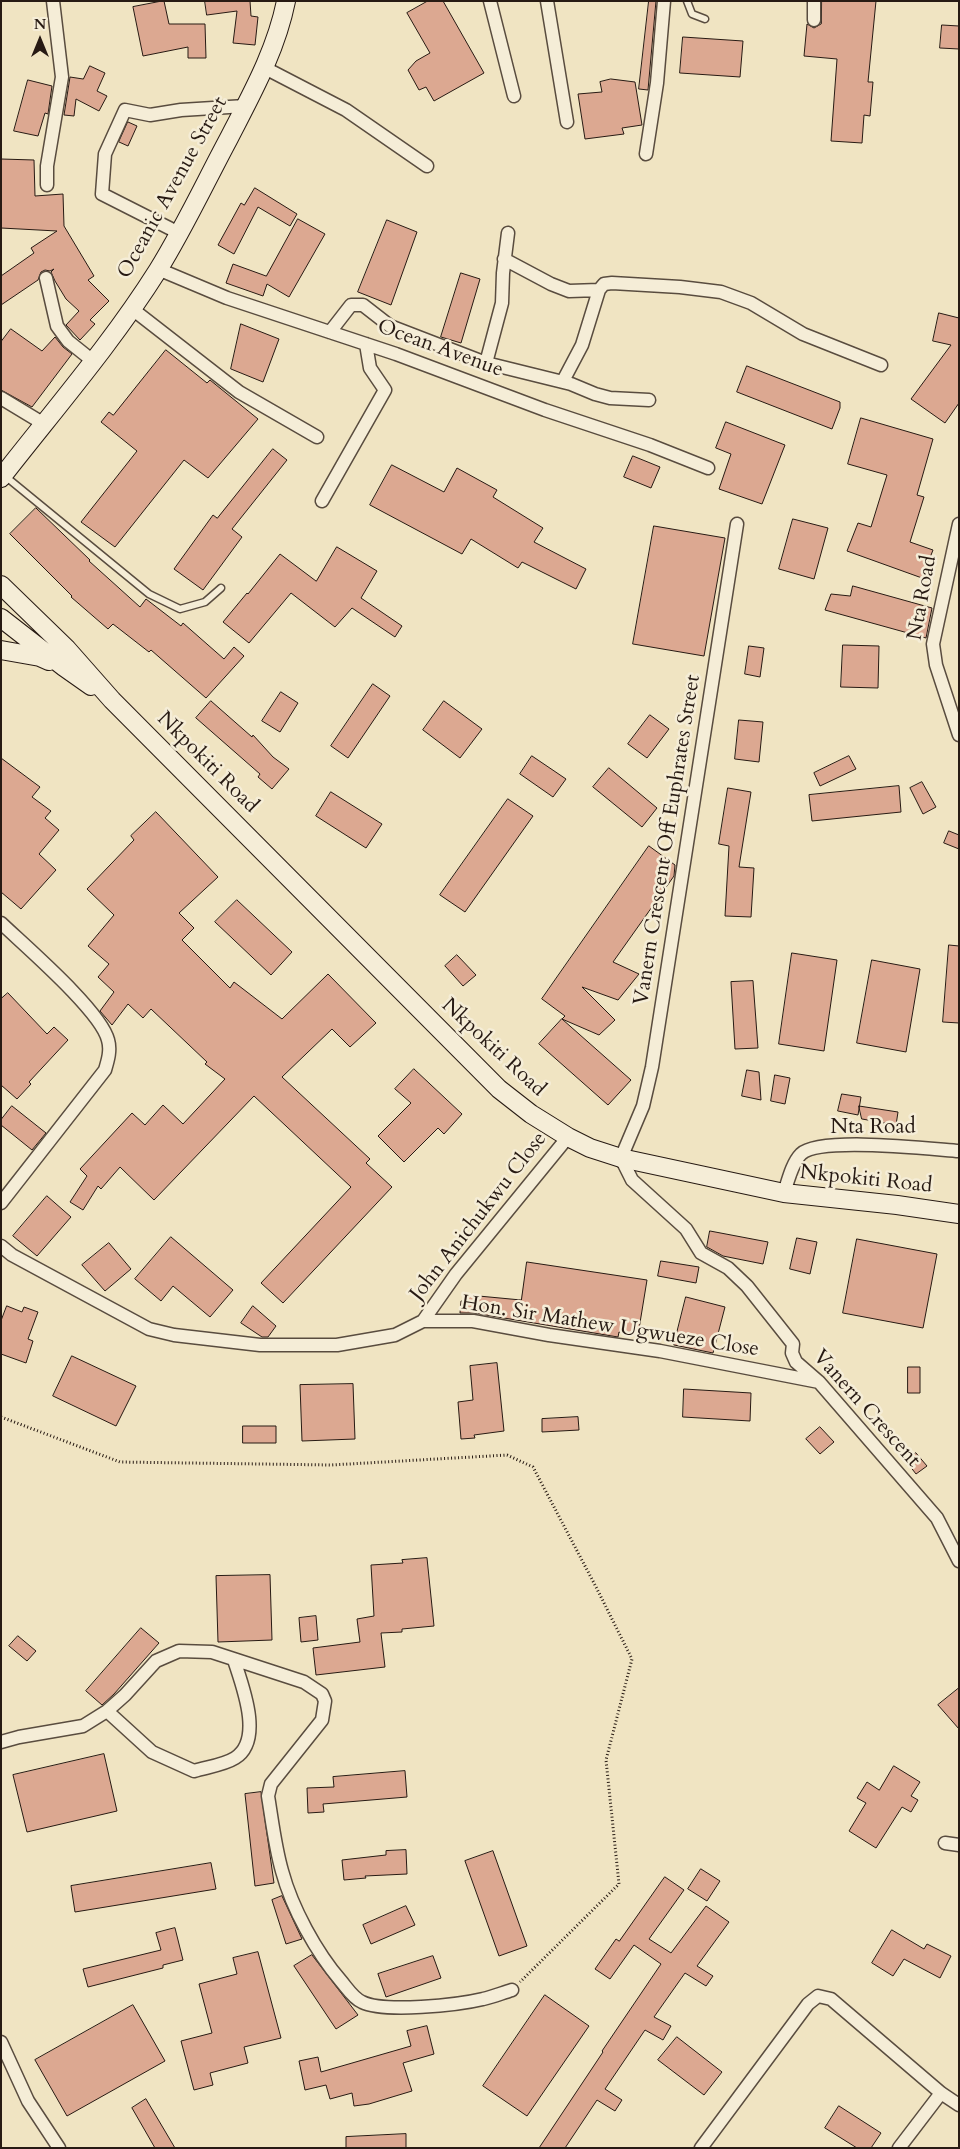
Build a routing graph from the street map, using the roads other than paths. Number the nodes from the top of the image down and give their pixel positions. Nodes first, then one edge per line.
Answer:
1 (53, 1) edge
2 (286, 1) edge
3 (490, 1) edge
4 (547, 1) edge
5 (664, 1) edge
6 (687, 1) edge
7 (814, 1) edge
8 (705, 19) dead end
9 (814, 20) dead end
10 (265, 68) junction
11 (514, 96) dead end
12 (245, 106) junction
13 (567, 122) dead end
14 (646, 154) dead end
15 (427, 166) dead end
16 (47, 185) dead end
17 (179, 233) junction
18 (508, 233) dead end
19 (504, 259) junction
20 (158, 269) junction
21 (46, 278) dead end
22 (599, 290) junction
23 (131, 308) junction
24 (330, 332) junction
25 (366, 344) junction
26 (92, 361) junction
27 (486, 363) junction
28 (881, 365) dead end
29 (562, 381) junction
30 (1, 398) edge
31 (649, 400) dead end
32 (44, 424) junction
33 (316, 438) dead end
34 (708, 468) dead end
35 (2, 477) edge
36 (322, 501) dead end
37 (737, 524) dead end
38 (959, 524) edge
39 (1, 586) edge
40 (221, 588) dead end
41 (20, 601) junction
42 (2, 619) edge
43 (1, 650) edge
44 (64, 668) junction
45 (112, 700) junction
46 (959, 735) edge
47 (1, 923) edge
48 (568, 1137) junction
49 (959, 1152) edge
50 (621, 1158) junction
51 (784, 1193) junction
52 (1, 1203) edge
53 (959, 1214) edge
54 (1, 1246) edge
55 (423, 1321) junction
56 (819, 1382) junction
57 (959, 1562) edge
58 (234, 1660) junction
59 (107, 1711) junction
60 (1, 1742) edge
61 (945, 1843) dead end
62 (959, 1845) edge
63 (512, 1990) road end
64 (1, 2042) edge
65 (941, 2093) junction
66 (959, 2105) edge
67 (59, 2148) edge
68 (701, 2148) edge
69 (899, 2148) edge

1 - 16 street
2 - 10 main road, Oceanic Avenue Street
3 - 11 street
4 - 13 street
5 - 14 street
6 - 8 lane
7 - 9 street
10 - 12 main road, Oceanic Avenue Street
10 - 15 street
12 - 17 main road, Oceanic Avenue Street
12 - 17 street
17 - 20 main road, Oceanic Avenue Street
18 - 19 street
19 - 22 street
19 - 27 street
20 - 23 main road, Oceanic Avenue Street
20 - 24 street, Ocean Avenue
21 - 26 street
22 - 28 street
22 - 29 street
23 - 26 main road, Oceanic Avenue Street
23 - 33 street
24 - 25 street, Ocean Avenue
24 - 27 street
25 - 34 street, Ocean Avenue
25 - 36 street
26 - 32 main road, Oceanic Avenue Street
27 - 29 street
29 - 31 street
30 - 32 street
32 - 35 main road, Oceanic Avenue Street
35 - 40 lane
37 - 50 street, Vanern Crescent Off Euphrates Street
38 - 46 street, Nta Road
39 - 41 main road
41 - 42 main road
41 - 45 main road
42 - 44 main road
43 - 44 main road
44 - 45 main road
45 - 48 main road, Nkpokiti Road
47 - 52 street
48 - 50 main road, Nkpokiti Road
48 - 55 street, John Anichukwu Close
49 - 51 street, Nta Road
50 - 51 main road, Nkpokiti Road
50 - 56 street, Vanern Crescent
51 - 53 main road, Nkpokiti Road
54 - 55 street, Hon. Sir Mathew Ugwueze Close
55 - 56 street, Hon. Sir Mathew Ugwueze Close
56 - 57 street, Vanern Crescent
58 - 59 street
58 - 59 street
58 - 63 street
59 - 60 street
61 - 62 street
64 - 67 street
65 - 66 street
65 - 68 street
65 - 69 street

